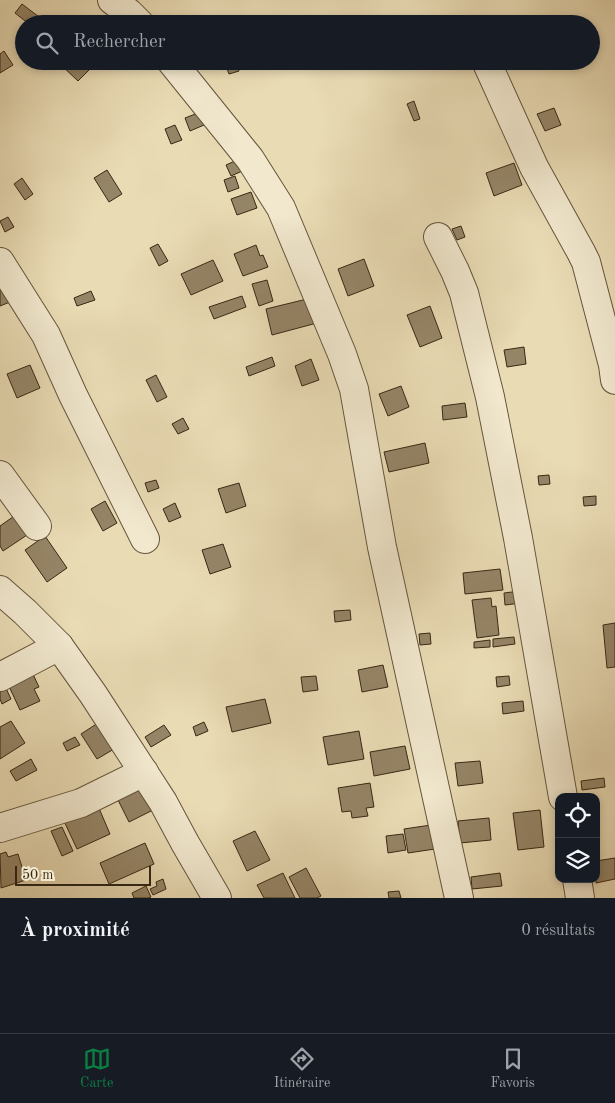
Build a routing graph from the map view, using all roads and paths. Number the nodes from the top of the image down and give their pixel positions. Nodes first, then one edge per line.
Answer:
1 (112, 0) edge
2 (131, 15) edge
3 (178, 70) edge
4 (490, 70) edge
5 (438, 237) dead end
6 (0, 262) edge
7 (615, 380) edge
8 (0, 475) edge
9 (37, 526) dead end
10 (145, 539) dead end
11 (0, 590) edge
12 (59, 646) junction
13 (0, 677) edge
14 (144, 772) junction
15 (562, 793) edge
16 (0, 828) edge
17 (578, 883) edge
18 (209, 896) edge
19 (459, 898) edge
20 (580, 898) edge

1 - 2 street
3 - 19 street
4 - 7 street
5 - 15 street
6 - 10 street
8 - 9 street
11 - 12 street
12 - 13 street
12 - 14 street
14 - 16 street
14 - 18 street
17 - 20 street

